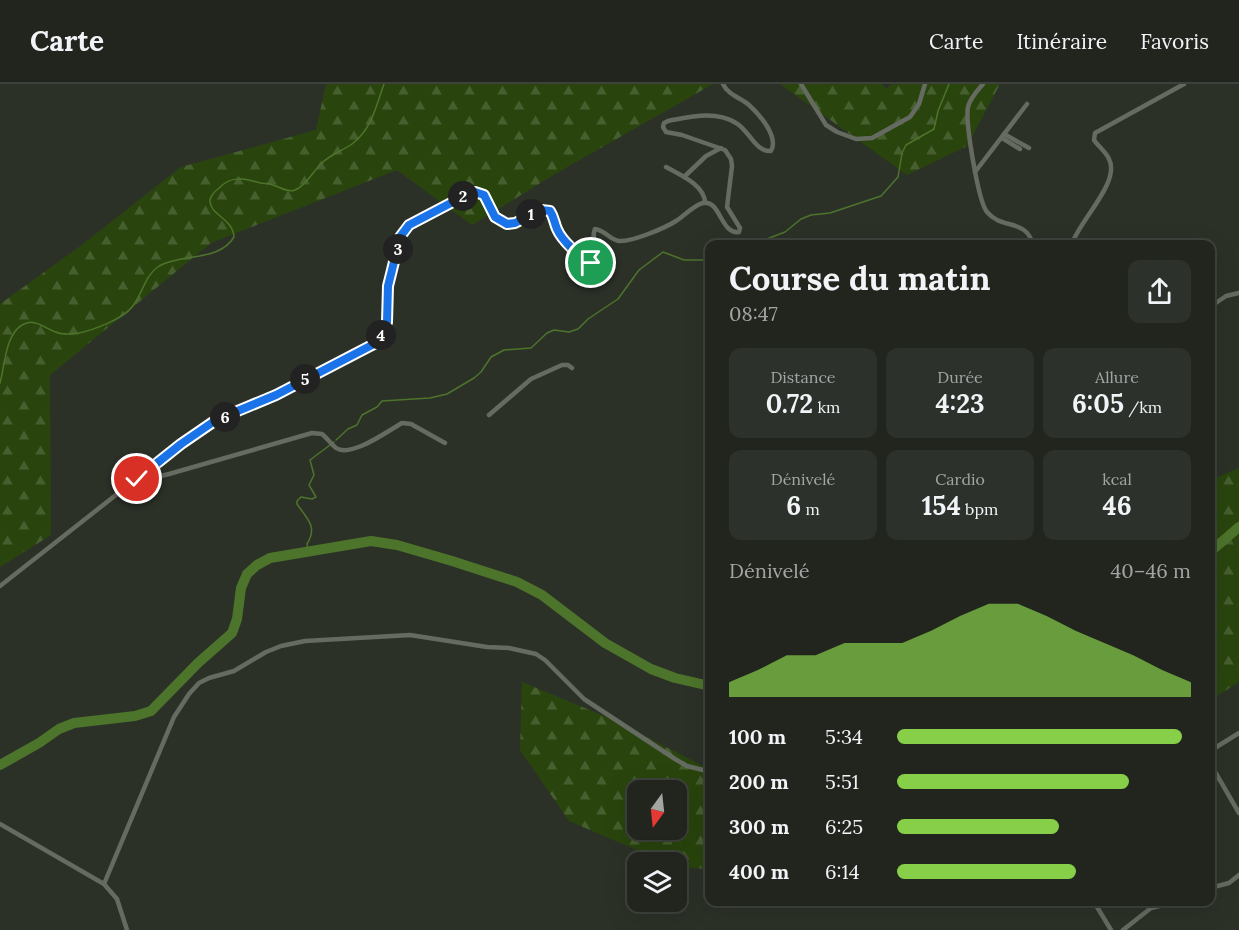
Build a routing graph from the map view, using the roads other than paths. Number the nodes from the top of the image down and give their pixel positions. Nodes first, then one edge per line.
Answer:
1 (723, 84) edge
2 (801, 84) edge
3 (925, 84) edge
4 (983, 84) edge
5 (1184, 84) edge
6 (1027, 104) dead end
7 (1003, 136) junction
8 (721, 148) junction
9 (1029, 148) dead end
10 (1020, 149) dead end
11 (666, 167) dead end
12 (975, 172) junction
13 (684, 177) junction
14 (705, 203) junction
15 (1031, 240) edge
16 (1074, 240) edge
17 (1239, 292) edge
18 (1215, 304) edge
19 (572, 368) dead end
20 (489, 415) dead end
21 (445, 443) dead end
22 (137, 479) junction
23 (0, 586) edge
24 (1239, 733) edge
25 (1215, 748) edge
26 (705, 770) edge
27 (1215, 772) edge
28 (1239, 813) edge
29 (0, 824) edge
30 (1239, 875) edge
31 (104, 884) junction
32 (1215, 887) edge
33 (1096, 906) edge
34 (1159, 906) edge
35 (1175, 906) edge
36 (1151, 908) joint
37 (1176, 910) dead end
38 (127, 930) edge
39 (1111, 930) edge
40 (1123, 930) edge

1 - 8 street
2 - 3 street
4 - 12 street
5 - 16 street
6 - 7 street
7 - 9 street
7 - 10 street
7 - 12 street
8 - 13 street
8 - 14 street
11 - 13 street
12 - 15 street
13 - 14 street
14 - 22 street
17 - 18 street
19 - 20 street
21 - 22 street
22 - 23 street
24 - 25 street
26 - 31 street
27 - 28 street
29 - 31 street
30 - 32 street
31 - 38 street
33 - 39 street
34 - 36 street
35 - 37 street
36 - 40 street

